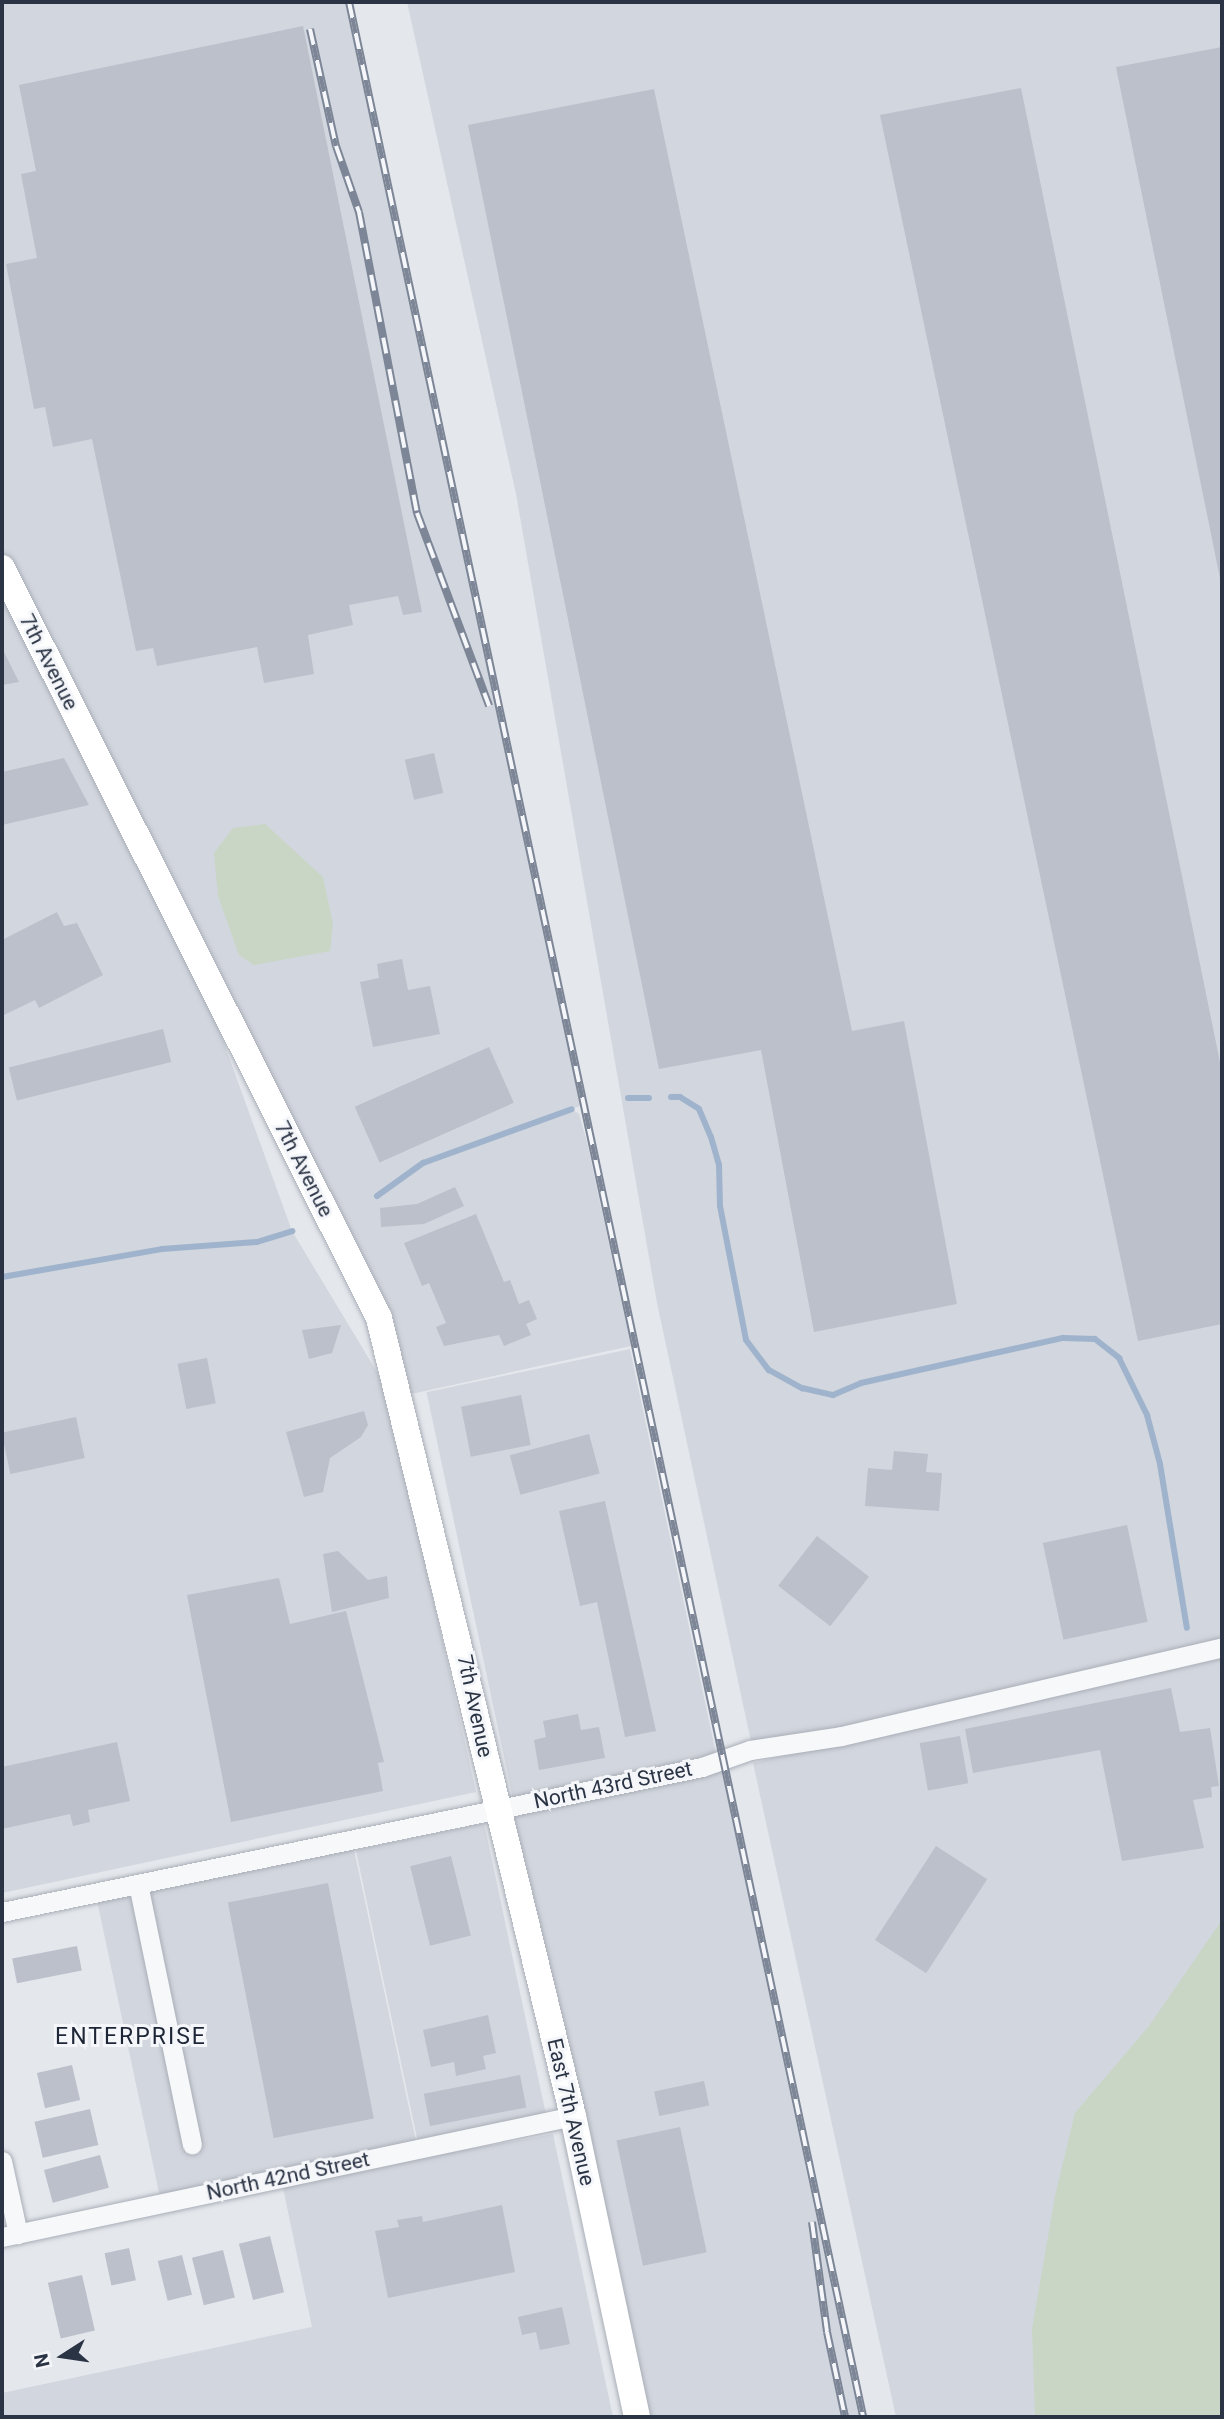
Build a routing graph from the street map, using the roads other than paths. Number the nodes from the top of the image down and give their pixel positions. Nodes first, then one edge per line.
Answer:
1 (2, 568) edge
2 (9, 597) edge
3 (1222, 1647) edge
4 (497, 1809) junction
5 (138, 1884) junction
6 (2, 1912) edge
7 (573, 2116) junction
8 (192, 2144) dead end
9 (2, 2161) edge
10 (10, 2236) edge
11 (637, 2417) edge

1 - 2 street, 7th Avenue
2 - 4 street, 7th Avenue
3 - 4 street, North 43rd Street
4 - 5 street, North 43rd Street
4 - 7 street, East 7th Avenue
5 - 6 street, North 43rd Street
5 - 8 street
7 - 10 street, North 42nd Street
7 - 11 street, East 7th Avenue
9 - 10 street

